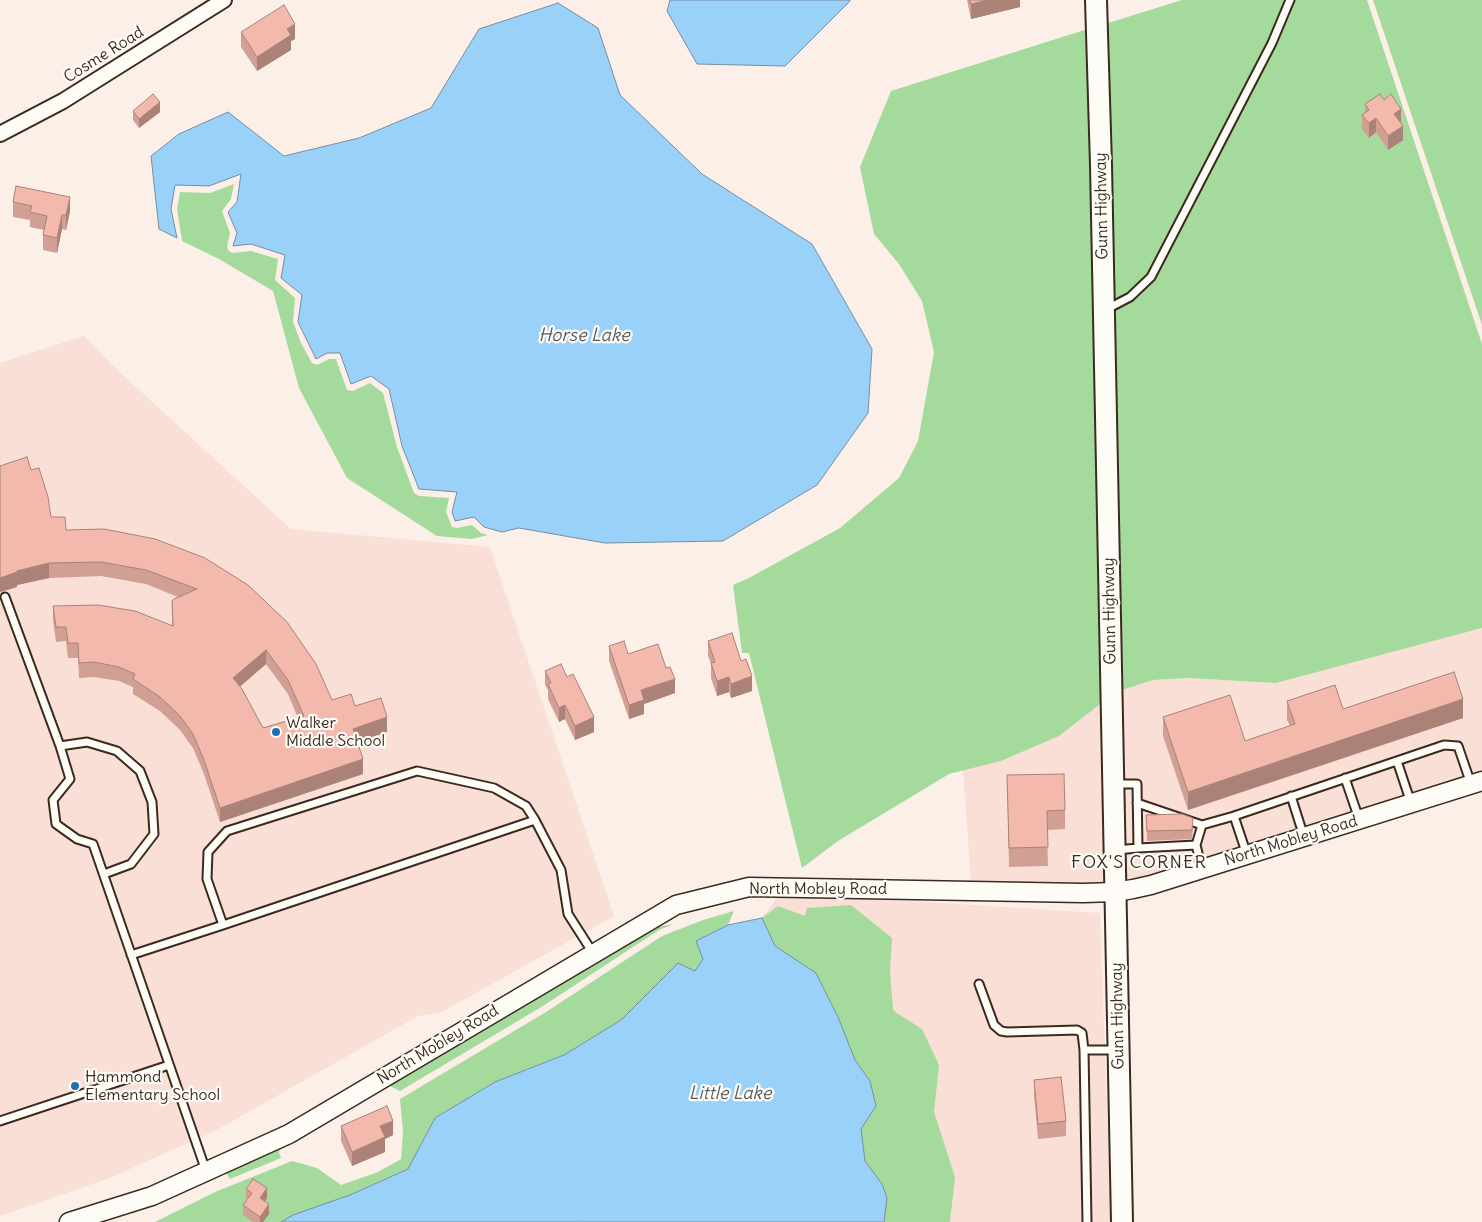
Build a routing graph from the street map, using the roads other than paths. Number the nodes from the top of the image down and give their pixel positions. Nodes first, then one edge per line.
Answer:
1 (224, 0) edge
2 (1096, 0) edge
3 (1290, 0) edge
4 (0, 134) edge
5 (1104, 310) junction
6 (5, 597) dead end
7 (60, 746) junction
8 (1397, 760) junction
9 (1345, 778) junction
10 (1477, 783) edge
11 (1113, 784) junction
12 (1290, 796) junction
13 (1137, 803) junction
14 (1411, 804) junction
15 (1234, 816) junction
16 (535, 820) junction
17 (1360, 820) junction
18 (1202, 826) junction
19 (1304, 837) junction
20 (1196, 845) junction
21 (1138, 848) junction
22 (1114, 850) junction
23 (1247, 855) junction
24 (1202, 869) junction
25 (104, 874) junction
26 (1115, 892) junction
27 (222, 925) junction
28 (593, 954) junction
29 (131, 955) junction
30 (979, 984) dead end
31 (1084, 1050) junction
32 (1118, 1050) junction
33 (169, 1065) junction
34 (0, 1120) edge
35 (206, 1171) junction
36 (70, 1222) edge
37 (1087, 1222) edge
38 (1122, 1222) edge

1 - 4 street, Cosme Road
2 - 5 main road, Gunn Highway
3 - 5 lane
5 - 11 main road, Gunn Highway
6 - 7 lane
7 - 25 lane
7 - 25 lane
8 - 9 lane
8 - 10 lane
8 - 14 lane
9 - 12 lane
9 - 17 lane
10 - 14 street, North Mobley Road
11 - 13 lane
11 - 22 main road, Gunn Highway
12 - 15 lane
12 - 19 lane
13 - 18 lane
13 - 21 lane
14 - 17 street, North Mobley Road
15 - 18 lane
15 - 23 lane
16 - 27 lane
16 - 27 lane
16 - 28 lane
17 - 19 street, North Mobley Road
18 - 20 lane
19 - 23 street, North Mobley Road
20 - 21 lane
20 - 24 lane
21 - 22 lane
22 - 26 main road, Gunn Highway
23 - 24 street, North Mobley Road
24 - 26 street, North Mobley Road
25 - 29 lane
26 - 28 street, North Mobley Road
26 - 32 main road, Gunn Highway
27 - 29 lane
28 - 35 street, North Mobley Road
29 - 33 lane
30 - 31 lane
31 - 32 lane
31 - 37 lane
32 - 38 main road, Gunn Highway
33 - 34 lane
33 - 35 lane
35 - 36 street, North Mobley Road

